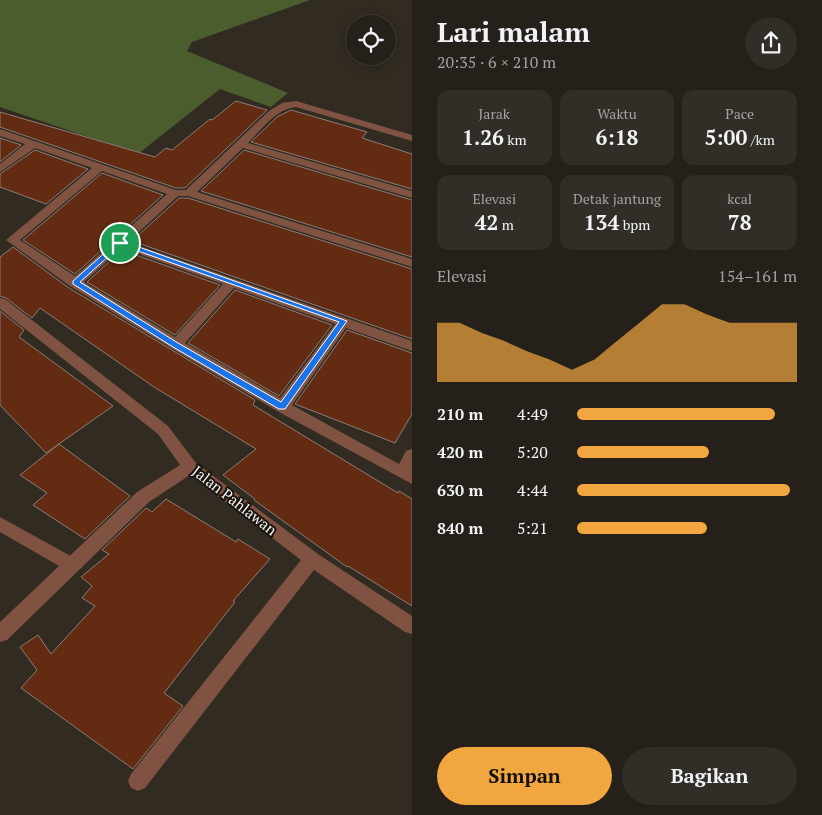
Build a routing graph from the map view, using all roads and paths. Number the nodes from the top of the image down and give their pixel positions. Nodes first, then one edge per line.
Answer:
1 (0, 132) edge
2 (412, 138) edge
3 (34, 143) junction
4 (241, 144) junction
5 (102, 166) junction
6 (0, 170) edge
7 (174, 193) junction
8 (189, 193) junction
9 (412, 195) edge
10 (0, 232) edge
11 (12, 240) junction
12 (120, 243) junction
13 (412, 264) edge
14 (232, 282) junction
15 (75, 283) junction
16 (0, 302) edge
17 (344, 321) junction
18 (176, 345) junction
19 (412, 346) edge
20 (282, 407) junction
21 (412, 455) edge
22 (190, 467) junction
23 (407, 475) edge
24 (0, 524) edge
25 (312, 559) junction
26 (72, 565) junction
27 (412, 626) edge
28 (0, 634) edge
29 (138, 781) dead end

1 - 3 street
2 - 4 street
3 - 5 street
3 - 6 street
4 - 8 street
4 - 9 street
5 - 7 street
5 - 11 street
7 - 8 street
7 - 12 street
8 - 13 street
10 - 11 street
11 - 15 street
12 - 14 street
12 - 15 street
14 - 17 street
14 - 18 street
15 - 18 street
16 - 22 street, Jalan Pahlawan
17 - 19 street
17 - 20 street
18 - 20 street
20 - 23 street
21 - 23 street
22 - 25 street, Jalan Pahlawan
22 - 26 street
24 - 26 street
25 - 27 street, Jalan Pahlawan
25 - 29 street
26 - 28 street

